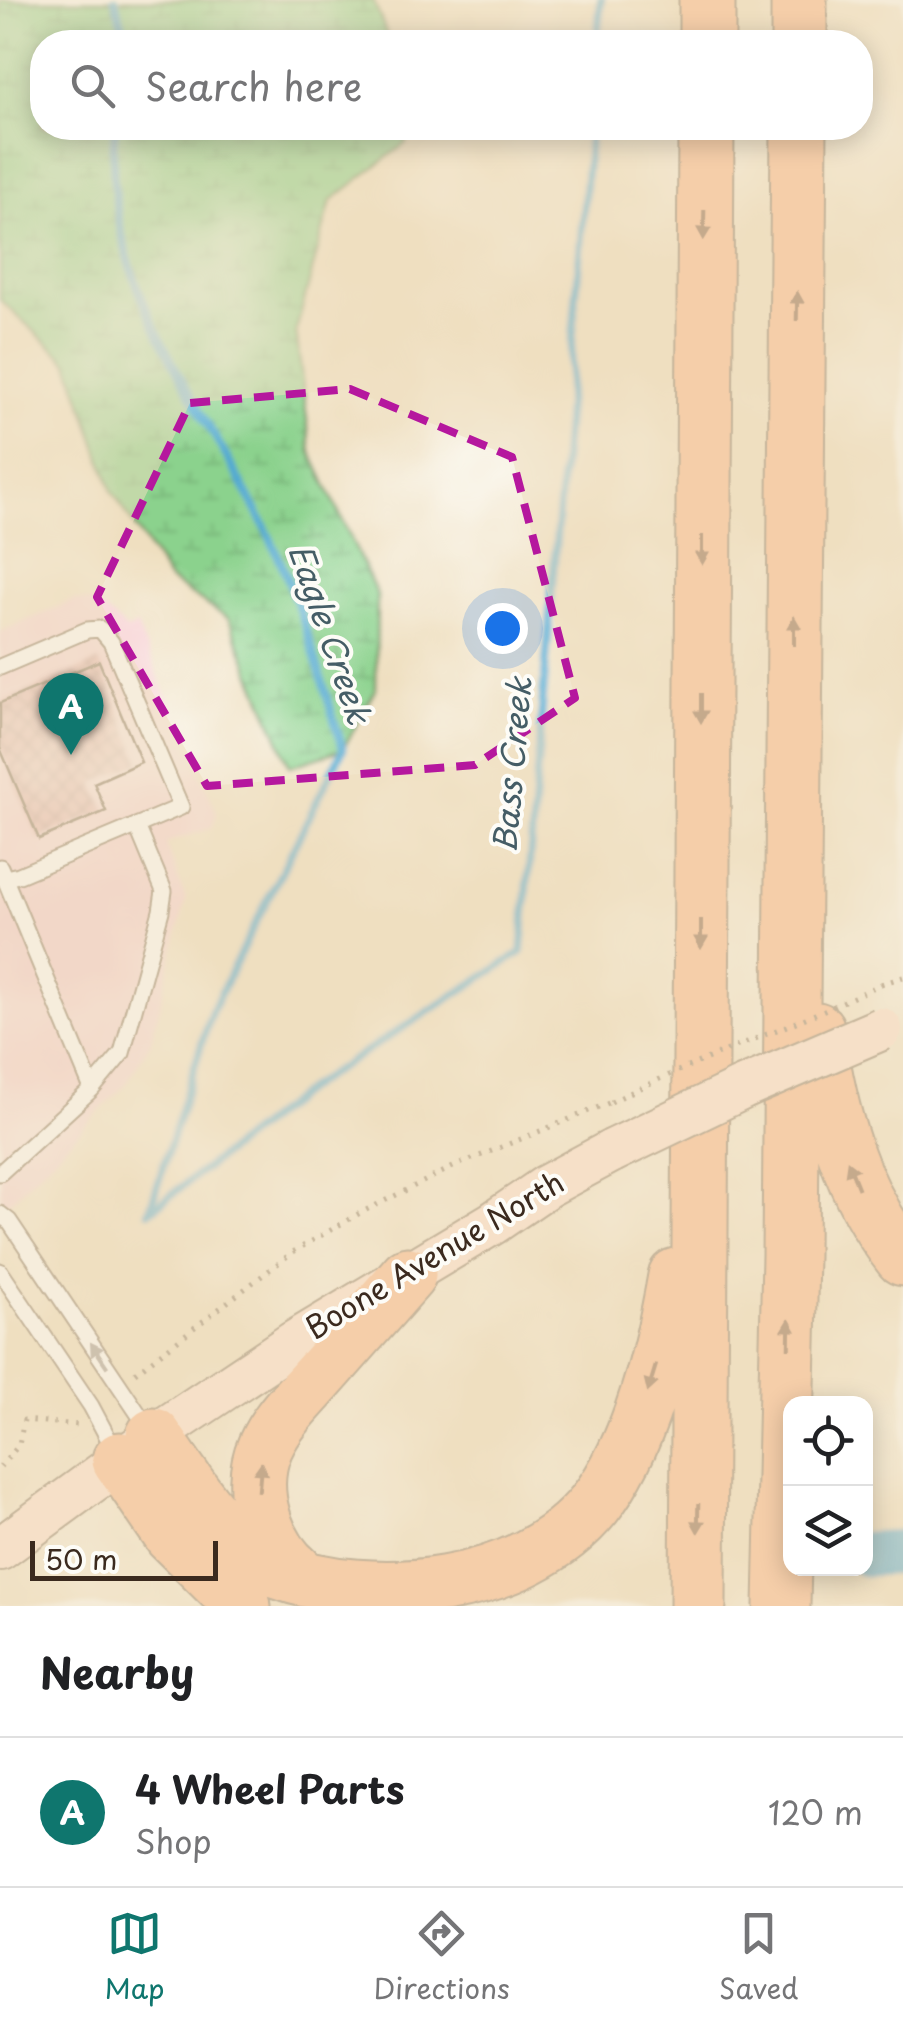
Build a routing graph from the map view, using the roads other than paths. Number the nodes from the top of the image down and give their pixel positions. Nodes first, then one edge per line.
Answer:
1 (708, 0) edge
2 (799, 0) edge
3 (707, 30) edge
4 (799, 30) edge
5 (706, 140) edge
6 (799, 140) edge
7 (0, 667) edge
8 (794, 729) junction
9 (137, 826) junction
10 (2, 872) edge
11 (892, 1025) edge
12 (92, 1089) junction
13 (700, 1110) junction
14 (0, 1173) edge
15 (0, 1214) edge
16 (903, 1258) edge
17 (0, 1272) edge
18 (408, 1275) junction
19 (137, 1448) junction
20 (0, 1549) edge
21 (318, 1588) junction
22 (243, 1606) edge
23 (698, 1606) edge
24 (782, 1606) edge

1 - 3 highway
2 - 4 highway
5 -> 13 highway
8 -> 6 highway
7 - 9 lane
16 -> 8 highway
24 -> 8 highway
9 - 10 lane
9 - 12 lane
10 - 12 lane
11 - 18 street, Boone Avenue North, bridge
12 - 14 lane
13 -> 21 highway
13 -> 23 highway
19 -> 15 lane
17 - 19 lane
18 - 19 street, Boone Avenue North
21 -> 18 highway
19 - 20 street, Boone Avenue North
19 - 21 highway
19 - 22 highway

